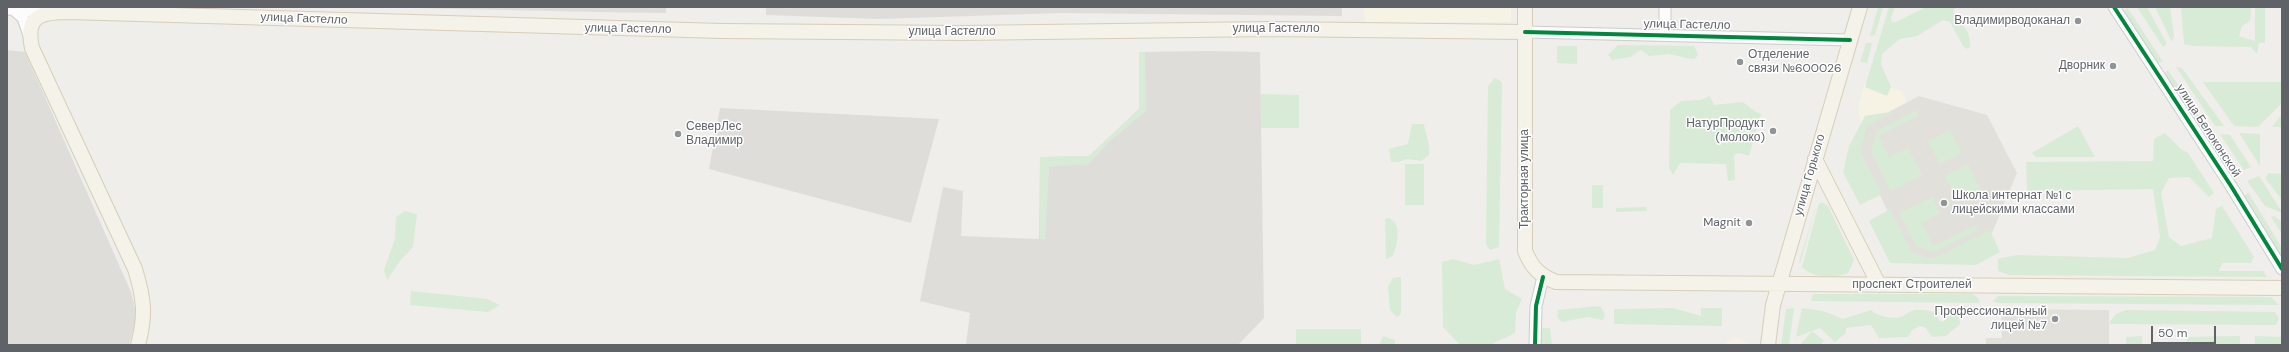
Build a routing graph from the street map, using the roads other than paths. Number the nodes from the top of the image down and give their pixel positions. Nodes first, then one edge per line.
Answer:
1 (1525, 7) edge
2 (1665, 7) edge
3 (1860, 7) edge
4 (2114, 7) edge
5 (11, 10) edge
6 (53, 12) junction
7 (1525, 32) junction
8 (1665, 35) junction
9 (30, 38) junction
10 (1850, 40) junction
11 (1814, 159) junction
12 (2282, 269) edge
13 (1543, 277) junction
14 (1779, 285) junction
15 (1878, 285) junction
16 (2282, 288) edge
17 (138, 345) edge
18 (1535, 345) edge
19 (1768, 345) edge

1 - 7 main road, Тракторная улица
2 - 8 street
3 - 10 main road, улица Горького
4 - 12 street, улица Белоконской
5 - 6 street, улица Гастелло
5 - 9 street, улица Гастелло
6 - 7 main road, улица Гастелло
6 - 9 main road, улица Гастелло
7 - 8 street, улица Гастелло
7 - 13 main road, Тракторная улица
8 - 10 street, улица Гастелло
9 - 17 main road
10 - 11 main road, улица Горького
11 - 14 main road, улица Горького
11 - 15 main road
13 - 14 main road, проспект Строителей
13 - 18 street
14 - 15 main road, проспект Строителей
14 - 19 main road, улица Горького
15 - 16 main road, проспект Строителей

